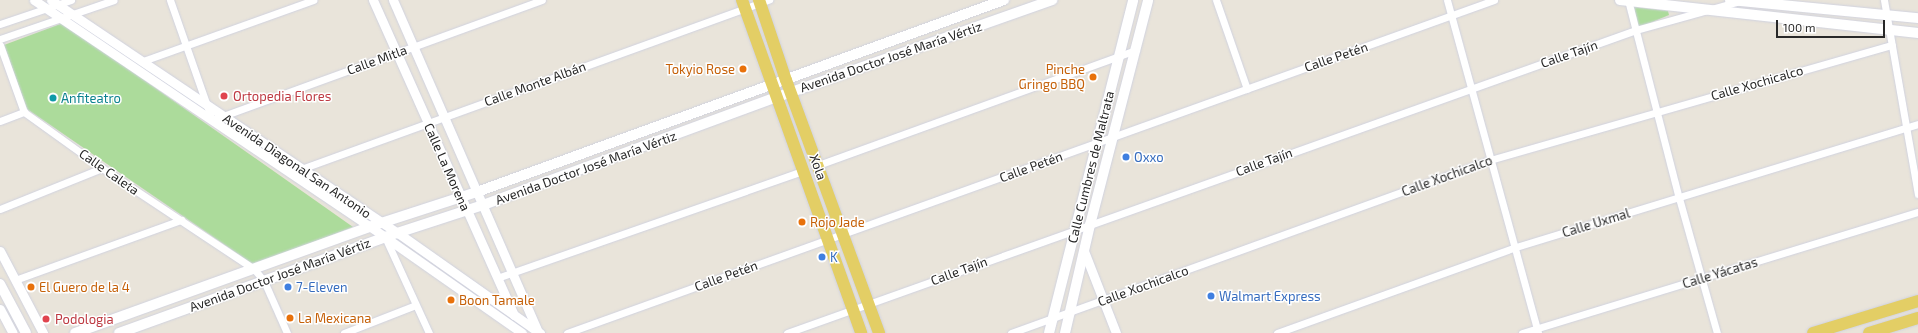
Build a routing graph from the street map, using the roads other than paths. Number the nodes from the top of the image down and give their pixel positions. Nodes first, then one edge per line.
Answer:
1 (34, 0) edge
2 (71, 0) edge
3 (114, 0) edge
4 (170, 0) edge
5 (314, 0) edge
6 (374, 0) edge
7 (393, 0) edge
8 (542, 0) edge
9 (1004, 0) edge
10 (1052, 0) edge
11 (1133, 0) edge
12 (1148, 0) edge
13 (1216, 0) edge
14 (1447, 0) edge
15 (1494, 0) edge
16 (1625, 0) edge
17 (1738, 0) edge
18 (1884, 0) edge
19 (763, 1) edge
20 (55, 2) edge
21 (744, 4) edge
22 (47, 8) junction
23 (1704, 10) junction
24 (73, 14) junction
25 (1887, 15) junction
26 (1451, 16) junction
27 (61, 18) junction
28 (1918, 18) edge
29 (0, 24) edge
30 (1636, 30) junction
31 (1888, 30) junction
32 (1918, 33) edge
33 (0, 39) edge
34 (0, 45) edge
35 (1892, 45) junction
36 (186, 46) junction
37 (414, 46) junction
38 (1136, 50) junction
39 (397, 53) junction
40 (1118, 57) junction
41 (143, 61) junction
42 (786, 80) junction
43 (773, 85) junction
44 (1471, 88) junction
45 (1248, 89) junction
46 (791, 93) junction
47 (777, 97) junction
48 (206, 104) junction
49 (24, 112) junction
50 (1656, 112) junction
51 (223, 116) junction
52 (444, 117) junction
53 (212, 120) junction
54 (0, 121) edge
55 (428, 123) junction
56 (1918, 124) edge
57 (1905, 128) junction
58 (1113, 138) junction
59 (1096, 144) junction
60 (1490, 160) junction
61 (818, 165) junction
62 (102, 168) junction
63 (301, 169) junction
64 (803, 171) junction
65 (477, 192) junction
66 (1918, 194) edge
67 (461, 197) junction
68 (1678, 198) junction
69 (483, 205) junction
70 (0, 209) edge
71 (467, 211) junction
72 (1918, 212) edge
73 (180, 220) junction
74 (381, 223) junction
75 (1090, 225) junction
76 (370, 227) junction
77 (1075, 230) junction
78 (398, 233) junction
79 (843, 234) junction
80 (385, 237) junction
81 (828, 240) junction
82 (1516, 247) junction
83 (0, 251) edge
84 (1084, 251) junction
85 (254, 269) junction
86 (513, 272) junction
87 (497, 278) junction
88 (1702, 278) junction
89 (15, 280) junction
90 (264, 281) junction
91 (0, 284) edge
92 (1103, 301) junction
93 (1918, 301) edge
94 (868, 304) junction
95 (416, 305) junction
96 (0, 309) edge
97 (852, 309) junction
98 (1070, 312) junction
99 (514, 315) junction
100 (1053, 318) junction
101 (1918, 318) edge
102 (1538, 330) edge
103 (539, 332) edge
104 (13, 333) edge
105 (26, 333) edge
106 (43, 333) edge
107 (75, 333) edge
108 (119, 333) edge
109 (287, 333) edge
110 (344, 333) edge
111 (429, 333) edge
112 (522, 333) edge
113 (567, 333) edge
114 (787, 333) edge
115 (861, 333) edge
116 (879, 333) edge
117 (1011, 333) edge
118 (1049, 333) edge
119 (1065, 333) edge
120 (1116, 333) edge
121 (1277, 333) edge
122 (1522, 333) edge
123 (1716, 333) edge
124 (1813, 333) edge
125 (1869, 333) edge

1 - 22 street, Avenida Diagonal San Antonio
2 - 20 street
3 - 24 street
4 - 36 street
5 - 36 street
6 - 39 street, Calle La Morena
7 - 37 street, Calle La Morena
8 - 37 street, Calle Mitla
9 - 42 main road, Avenida Doctor José María Vértiz
10 - 46 main road, Avenida Doctor José María Vértiz
11 - 40 main road, Calle Cumbres de Maltrata
12 - 38 main road, Calle Cumbres de Maltrata
13 - 45 street
14 - 26 street
15 - 26 street, Calle Petén
16 - 23 main road
16 - 30 street
17 - 23 street, Calle Tajín
17 - 25 main road
18 - 25 street
19 - 21 street, Calle Monte Albán
19 - 42 main road, Xola
20 - 22 street
20 - 24 street, Avenida Diagonal San Antonio
21 - 43 main road, Xola
21 - 52 street, Calle Monte Albán
22 - 27 street, Avenida Diagonal San Antonio
22 - 29 street
23 - 30 street, Calle Tajín
23 - 31 main road
24 - 27 street
24 - 41 street, Avenida Diagonal San Antonio
25 - 28 main road
25 - 31 street
26 - 44 street
26 - 45 street, Calle Petén
27 - 33 street
27 - 53 street, Avenida Diagonal San Antonio
30 - 44 street, Calle Tajín
30 - 50 street
31 - 32 main road
31 - 35 street
34 - 49 street
35 - 50 street, Calle Xochicalco
35 - 57 street
36 - 41 street
36 - 48 street
37 - 39 street, Calle Mitla
37 - 52 street, Calle La Morena
38 - 40 street
38 - 58 main road, Calle Cumbres de Maltrata
39 - 51 street, Calle Mitla
39 - 55 street, Calle La Morena
40 - 59 main road, Calle Cumbres de Maltrata
40 - 61 street
41 - 48 street, Avenida Diagonal San Antonio
42 - 43 main road, Avenida Doctor José María Vértiz
42 - 46 main road, Xola
43 - 47 main road, Xola
43 - 65 main road, Avenida Doctor José María Vértiz
44 - 60 street
44 - 75 street, Calle Tajín
45 - 58 street, Calle Petén
46 - 47 main road, Avenida Doctor José María Vértiz
46 - 61 main road, Xola
47 - 64 main road, Xola
47 - 69 main road, Avenida Doctor José María Vértiz
48 - 51 street, Avenida Diagonal San Antonio
48 - 53 street
49 - 54 street
49 - 62 street, Calle Caleta
50 - 60 street, Calle Xochicalco
50 - 68 street
51 - 53 street, Calle Mitla
51 - 63 street, Avenida Diagonal San Antonio
52 - 55 street, Calle Monte Albán
52 - 65 street, Calle La Morena
53 - 76 street, Avenida Diagonal San Antonio
55 - 63 street, Calle Monte Albán
55 - 67 street, Calle La Morena
56 - 57 street, Calle Uxmal
57 - 66 street
57 - 68 street, Calle Uxmal
58 - 59 street, Calle Petén
58 - 75 main road, Calle Cumbres de Maltrata
59 - 77 main road, Calle Cumbres de Maltrata
59 - 79 street, Calle Petén
60 - 82 street
60 - 92 street, Calle Xochicalco
61 - 79 main road, Xola
62 - 70 street
62 - 73 street, Calle Caleta
63 - 74 street, Avenida Diagonal San Antonio
64 - 81 main road, Xola
64 - 86 street
65 - 67 main road, Avenida Doctor José María Vértiz
65 - 69 street, Calle La Morena
67 - 71 street, Calle La Morena
67 - 74 main road, Avenida Doctor José María Vértiz
68 - 82 street, Calle Uxmal
68 - 88 street
69 - 71 main road, Avenida Doctor José María Vértiz
69 - 86 street, Calle La Morena
71 - 78 main road, Avenida Doctor José María Vértiz
71 - 87 street, Calle La Morena
72 - 88 street, Calle Yácatas
73 - 85 street, Calle Caleta
73 - 89 street
74 - 76 main road, Avenida Doctor José María Vértiz
74 - 78 street, Avenida Diagonal San Antonio
75 - 77 street, Calle Tajín
75 - 84 main road, Calle Cumbres de Maltrata
76 - 80 street, Avenida Diagonal San Antonio
76 - 85 main road, Avenida Doctor José María Vértiz
77 - 94 street, Calle Tajín
77 - 100 main road, Calle Cumbres de Maltrata
78 - 80 main road, Avenida Doctor José María Vértiz
78 - 99 street, Avenida Diagonal San Antonio
79 - 81 street, Calle Petén
79 - 94 main road, Xola
80 - 90 main road, Avenida Doctor José María Vértiz
80 - 95 street
80 - 112 street, Avenida Diagonal San Antonio
81 - 97 main road, Xola
81 - 113 street, Calle Petén
82 - 102 street
82 - 121 street, Calle Uxmal
83 - 89 street
84 - 92 street
84 - 98 main road, Calle Cumbres de Maltrata
85 - 90 street, Calle Caleta
85 - 107 main road, Avenida Doctor José María Vértiz
86 - 87 street
86 - 103 street, Calle La Morena
87 - 99 street, Calle La Morena
88 - 102 street, Calle Yácatas
88 - 123 street
89 - 106 street
90 - 108 main road, Avenida Doctor José María Vértiz
90 - 109 street, Calle Caleta
91 - 105 main road
92 - 98 street, Calle Xochicalco
92 - 120 street
93 - 124 main road
94 - 97 street, Calle Tajín
94 - 116 main road, Xola
95 - 110 street
95 - 111 street
96 - 104 street
97 - 114 street, Calle Tajín
97 - 115 main road, Xola
98 - 100 street, Calle Xochicalco
98 - 119 main road, Calle Cumbres de Maltrata
99 - 103 street, Avenida Diagonal San Antonio
99 - 112 street, Calle La Morena
100 - 117 street, Calle Xochicalco
100 - 118 main road, Calle Cumbres de Maltrata
101 - 125 main road
102 - 122 street, Calle Yácatas

